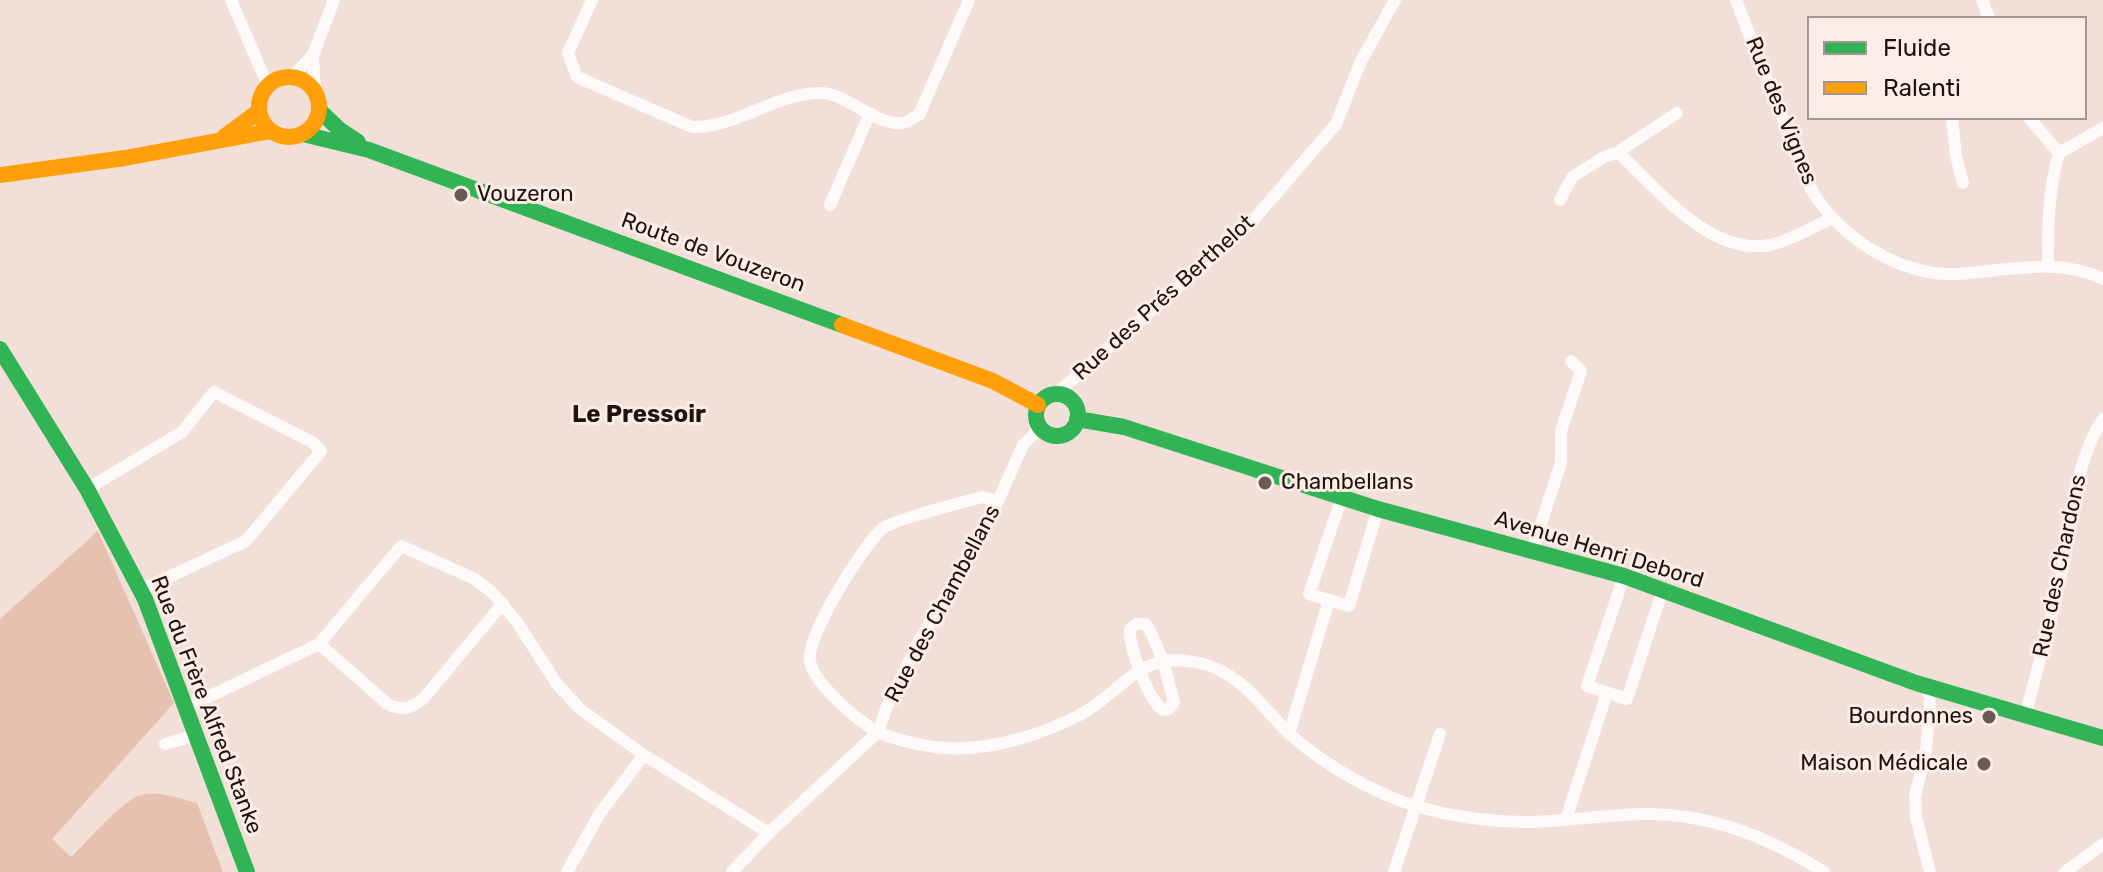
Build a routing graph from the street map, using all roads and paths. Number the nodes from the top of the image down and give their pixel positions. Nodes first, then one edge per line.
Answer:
1 (231, 0) edge
2 (334, 0) edge
3 (592, 0) edge
4 (969, 0) edge
5 (1395, 0) edge
6 (1736, 0) edge
7 (1998, 0) edge
8 (1985, 8) edge
9 (313, 55) junction
10 (291, 78) junction
11 (268, 86) junction
12 (315, 92) junction
13 (319, 110) junction
14 (259, 111) junction
15 (870, 113) junction
16 (1677, 113) dead end
17 (1952, 120) edge
18 (2031, 120) edge
19 (2103, 128) edge
20 (271, 131) junction
21 (303, 134) junction
22 (223, 138) junction
23 (369, 150) junction
24 (1618, 152) junction
25 (2059, 153) junction
26 (0, 175) edge
27 (1963, 183) dead end
28 (1560, 200) dead end
29 (830, 205) dead end
30 (1832, 218) junction
31 (2048, 265) junction
32 (2103, 279) edge
33 (0, 349) edge
34 (1571, 361) dead end
35 (1057, 393) junction
36 (1038, 405) junction
37 (1077, 419) junction
38 (2103, 419) edge
39 (1040, 428) junction
40 (87, 489) junction
41 (1342, 497) junction
42 (998, 501) junction
43 (1378, 509) junction
44 (1532, 551) junction
45 (1624, 576) junction
46 (1663, 589) junction
47 (141, 590) junction
48 (1329, 600) junction
49 (503, 603) junction
50 (319, 644) junction
51 (1163, 661) junction
52 (1139, 669) junction
53 (1928, 687) junction
54 (1607, 693) junction
55 (185, 708) junction
56 (2025, 716) junction
57 (878, 732) junction
58 (1289, 734) junction
59 (1440, 734) dead end
60 (194, 736) junction
61 (2103, 738) edge
62 (165, 744) dead end
63 (644, 755) junction
64 (1415, 806) junction
65 (1566, 819) junction
66 (769, 833) junction
67 (2098, 848) edge
68 (247, 872) edge
69 (567, 872) edge
70 (732, 872) edge
71 (1394, 872) edge
72 (1824, 872) edge
73 (1930, 872) edge
74 (2065, 872) edge

1 - 11 street
2 - 9 street
3 - 15 street
4 - 15 street
5 - 35 street, Rue des Prés Berthelot
6 - 30 street, Rue des Vignes
7 - 8 street
9 - 10 street
9 - 12 street
10 - 11 street
10 - 12 street
11 - 14 street
12 - 13 street
13 - 21 street
13 - 23 street, Route de Vouzeron
14 - 20 street
14 - 22 street
15 - 29 street
16 - 24 street
17 - 27 street
18 - 25 street
19 - 25 street
20 - 21 street
20 - 22 street
21 - 23 street, Route de Vouzeron
22 - 26 street
23 - 36 street, Route de Vouzeron
24 - 28 street
24 - 30 street
25 - 31 street
30 - 31 street, Rue des Vignes
31 - 32 street, Rue des Vignes
33 - 40 street, Rue du Frère Alfred Stanke
34 - 44 street
35 - 36 street
35 - 37 street
36 - 39 street
37 - 39 street
37 - 41 street, Avenue Henri Debord
38 - 56 street, Rue des Chardons
39 - 42 street, Rue des Chambellans
40 - 47 street, Rue du Frère Alfred Stanke
40 - 47 street
41 - 43 street, Avenue Henri Debord
41 - 48 street
42 - 57 street, Rue des Chambellans
42 - 57 street
43 - 44 street, Avenue Henri Debord
43 - 48 street
44 - 45 street, Avenue Henri Debord
45 - 46 street, Avenue Henri Debord
45 - 54 street
46 - 53 street, Avenue Henri Debord
46 - 54 street
47 - 55 street, Rue du Frère Alfred Stanke
48 - 58 street
49 - 50 street
49 - 50 street
49 - 63 street
50 - 55 street
51 - 52 street
51 - 52 street
51 - 52 street
51 - 58 street
52 - 57 street
53 - 56 street, Avenue Henri Debord
53 - 73 street
54 - 65 street
55 - 60 street, Rue du Frère Alfred Stanke
56 - 61 street, Avenue Henri Debord
57 - 66 street, Rue des Chambellans
58 - 64 street
59 - 64 street
60 - 62 street
60 - 68 street, Rue du Frère Alfred Stanke
63 - 66 street
63 - 69 street
64 - 65 street
64 - 71 street
65 - 72 street
66 - 70 street, Rue des Chambellans
67 - 74 street

